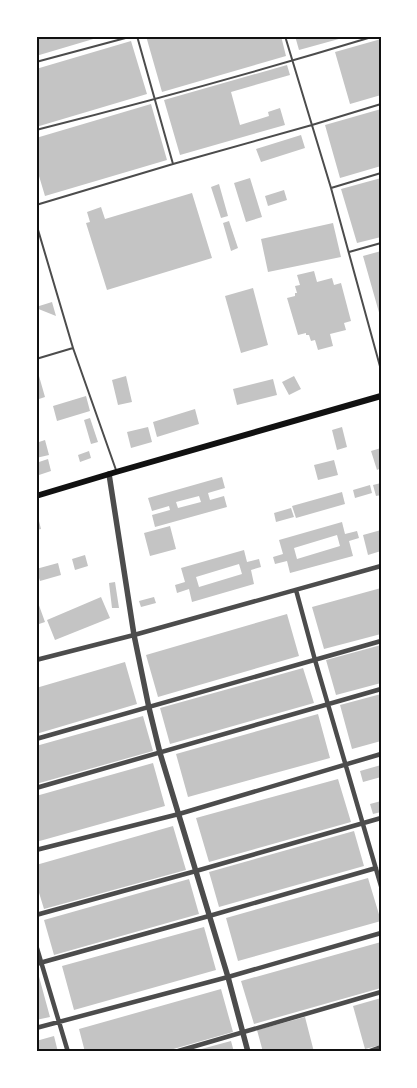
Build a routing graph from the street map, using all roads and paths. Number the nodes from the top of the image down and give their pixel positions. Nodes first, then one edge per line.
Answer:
1 (133, 36) edge
2 (137, 36) edge
3 (286, 36) edge
4 (375, 36) edge
5 (293, 61) junction
6 (36, 62) edge
7 (155, 100) junction
8 (381, 104) edge
9 (312, 125) junction
10 (36, 130) edge
11 (173, 164) junction
12 (381, 173) edge
13 (331, 188) junction
14 (36, 205) edge
15 (36, 222) edge
16 (381, 243) edge
17 (349, 252) junction
18 (73, 348) junction
19 (36, 359) edge
20 (381, 370) edge
21 (381, 396) edge
22 (116, 472) junction
23 (109, 474) junction
24 (36, 496) edge
25 (381, 566) edge
26 (296, 590) junction
27 (134, 634) junction
28 (381, 641) edge
29 (36, 660) edge
30 (315, 660) junction
31 (381, 689) edge
32 (328, 704) junction
33 (149, 708) junction
34 (36, 739) edge
35 (160, 753) junction
36 (381, 754) edge
37 (346, 765) junction
38 (36, 788) edge
39 (179, 814) junction
40 (381, 818) edge
41 (362, 823) junction
42 (36, 850) edge
43 (376, 868) junction
44 (196, 871) junction
45 (381, 886) edge
46 (36, 915) edge
47 (210, 916) junction
48 (381, 932) edge
49 (36, 945) edge
50 (39, 963) edge
51 (228, 977) junction
52 (381, 992) edge
53 (59, 1021) junction
54 (36, 1028) edge
55 (242, 1032) junction
56 (381, 1048) edge
57 (68, 1052) edge
58 (175, 1052) edge
59 (248, 1052) edge
60 (367, 1052) edge

1 - 6 lane
2 - 7 lane
3 - 5 lane
4 - 5 lane
5 - 7 lane
5 - 9 lane
7 - 10 lane
7 - 11 lane
8 - 9 lane
9 - 11 lane
9 - 13 lane
11 - 14 lane
12 - 13 lane
13 - 17 lane
15 - 18 lane
16 - 17 lane
17 - 20 lane
18 - 19 lane
18 - 22 lane
21 - 22 main road
22 - 23 main road
23 - 24 main road
23 - 27 street
25 - 26 street
26 - 27 street
26 - 30 street
27 - 29 street
27 - 33 street
28 - 30 street
30 - 32 street
30 - 33 street
31 - 32 street
32 - 35 street
32 - 37 street
33 - 34 street
33 - 35 street
35 - 38 street
35 - 39 street
36 - 37 street
37 - 39 street
37 - 41 street
39 - 42 street
39 - 44 street
40 - 41 street
41 - 43 street
41 - 44 street
43 - 45 street
43 - 47 street
44 - 46 street
44 - 47 street
47 - 50 street
47 - 51 street
48 - 51 street
49 - 50 street
50 - 53 street
51 - 53 street
51 - 55 street
52 - 55 street
53 - 54 street
53 - 57 street
55 - 58 street
55 - 59 street
56 - 60 street

